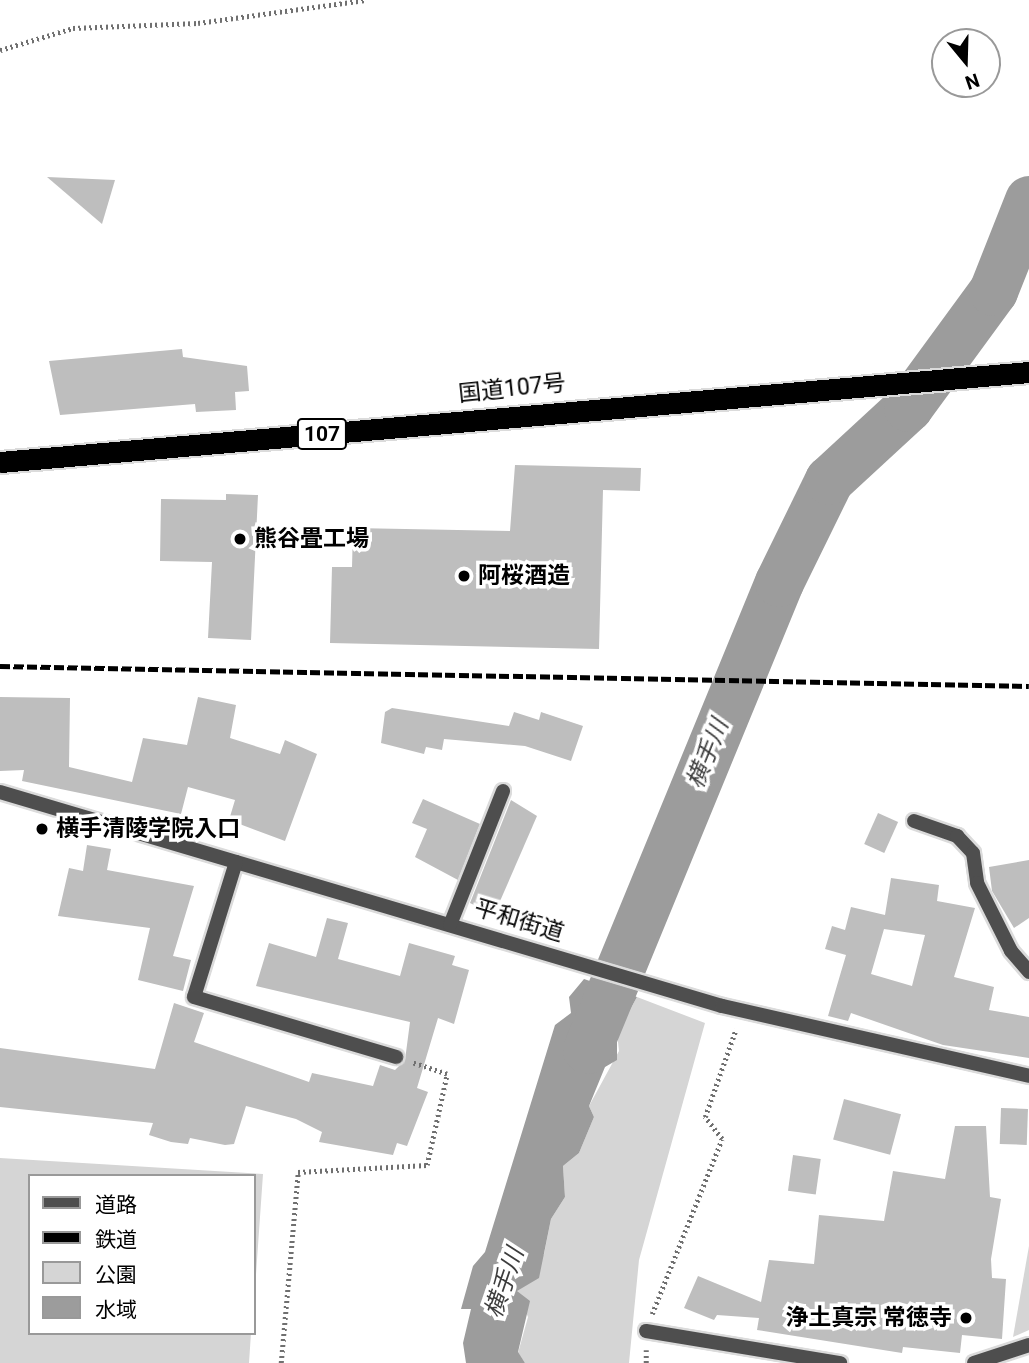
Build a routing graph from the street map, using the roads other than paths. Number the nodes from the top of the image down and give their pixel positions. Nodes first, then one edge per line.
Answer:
1 (1022, 373) edge
2 (0, 462) edge
3 (503, 791) dead end
4 (0, 792) edge
5 (914, 821) dead end
6 (236, 862) junction
7 (450, 925) junction
8 (1029, 972) edge
9 (396, 1057) road end
10 (1029, 1076) edge
11 (646, 1331) road end
12 (1029, 1345) edge
13 (840, 1363) edge
14 (974, 1363) edge

1 - 2 highway, 国道107号 / 107
3 - 7 street
4 - 6 street, 平和街道
5 - 8 street
6 - 7 street, 平和街道
6 - 9 street
7 - 10 street, 平和街道
11 - 13 street
12 - 14 street

